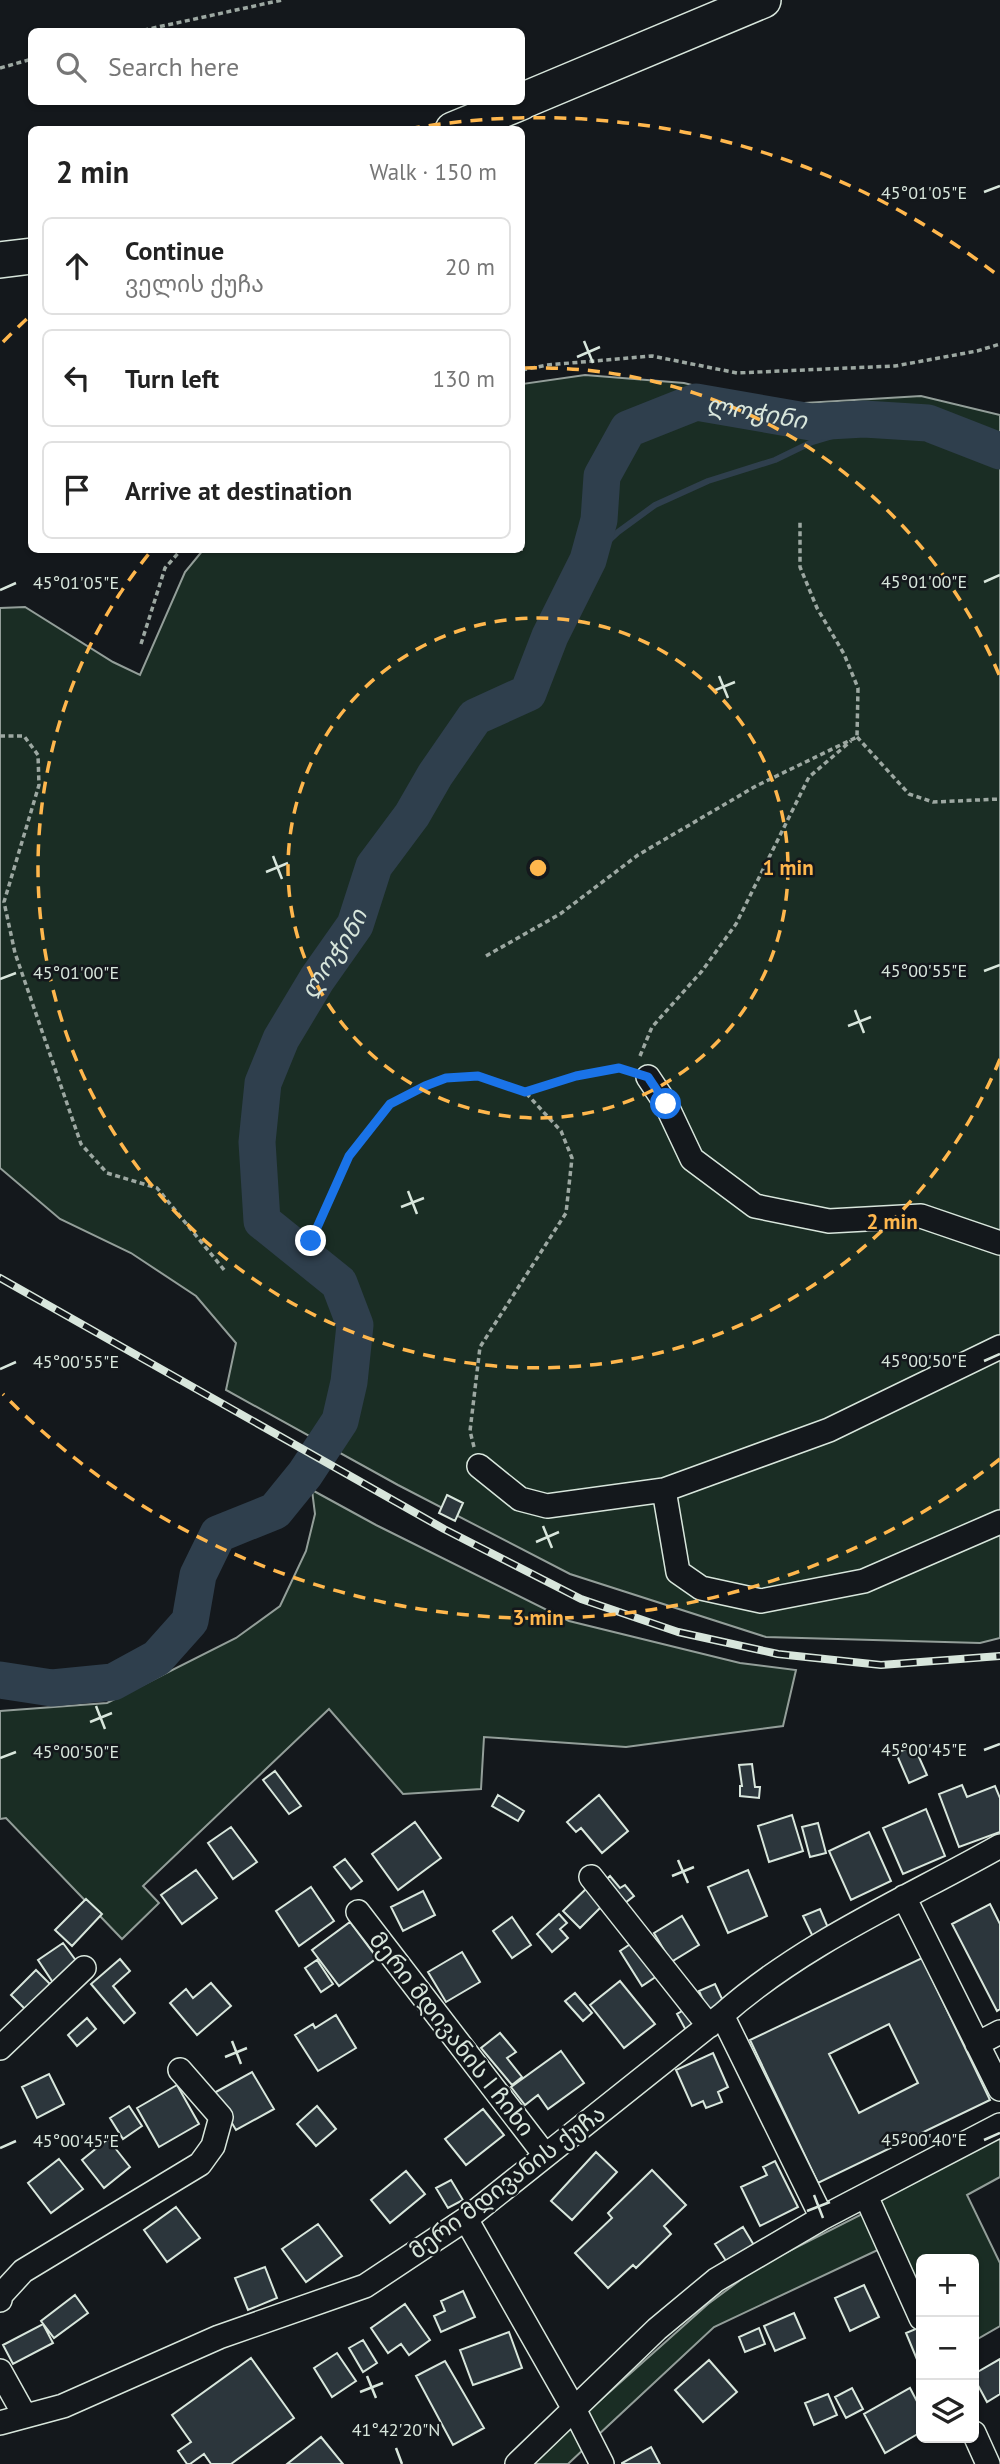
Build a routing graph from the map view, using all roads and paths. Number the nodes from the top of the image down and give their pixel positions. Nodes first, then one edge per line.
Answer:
1 (282, 0) edge
2 (763, 0) edge
3 (153, 28) edge
4 (28, 60) edge
5 (0, 68) edge
6 (525, 99) edge
7 (512, 105) edge
8 (462, 126) edge
9 (28, 256) edge
10 (0, 260) edge
11 (1000, 344) edge
12 (525, 369) edge
13 (800, 522) dead end
14 (178, 553) edge
15 (141, 644) dead end
16 (0, 736) edge
17 (856, 737) junction
18 (1000, 799) edge
19 (486, 956) dead end
20 (648, 1077) junction
21 (525, 1092) junction
22 (311, 1241) dead end
23 (1000, 1243) edge
24 (225, 1271) dead end
25 (1000, 1347) edge
26 (479, 1466) joint
27 (664, 1490) junction
28 (1000, 1522) edge
29 (998, 1853) edge
30 (591, 1877) dead end
31 (904, 1897) junction
32 (358, 1912) dead end
33 (84, 1968) dead end
34 (715, 2021) junction
35 (1000, 2032) edge
36 (977, 2044) junction
37 (0, 2048) edge
38 (180, 2070) dead end
39 (1000, 2090) edge
40 (1000, 2125) edge
41 (545, 2155) junction
42 (866, 2196) junction
43 (821, 2218) junction
44 (466, 2219) junction
45 (0, 2300) edge
46 (921, 2317) edge
47 (0, 2371) edge
48 (574, 2409) junction
49 (25, 2416) junction
50 (0, 2423) edge
51 (979, 2443) edge
52 (517, 2464) edge
53 (602, 2464) edge
54 (988, 2464) edge

1 - 3 path
2 - 6 highway
4 - 5 path
7 - 8 highway
9 - 10 highway
11 - 12 path
13 - 17 path
14 - 15 path
16 - 24 path
17 - 18 path
17 - 19 path
17 - 20 path
20 - 21 path
20 - 23 street
21 - 22 path
21 - 26 path
25 - 27 street
26 - 27 street
27 - 28 street
29 - 31 street, მერი მდივანის ქუჩა
30 - 34 street
31 - 34 street, მერი მდივანის ქუჩა
31 - 36 street
32 - 41 street, მერი მდივანის I ჩიხი
33 - 37 street
34 - 41 street, მერი მდივანის ქუჩა
34 - 43 street
35 - 36 street
36 - 39 street
38 - 45 street
40 - 42 street
41 - 44 street, მერი მდივანის ქუჩა
42 - 43 street
42 - 46 street
43 - 48 street
44 - 48 street
44 - 49 street, მერი მდივანის ქუჩა
47 - 49 street
48 - 52 street
48 - 53 street
49 - 50 street, მერი მდივანის ქუჩა
51 - 54 street

